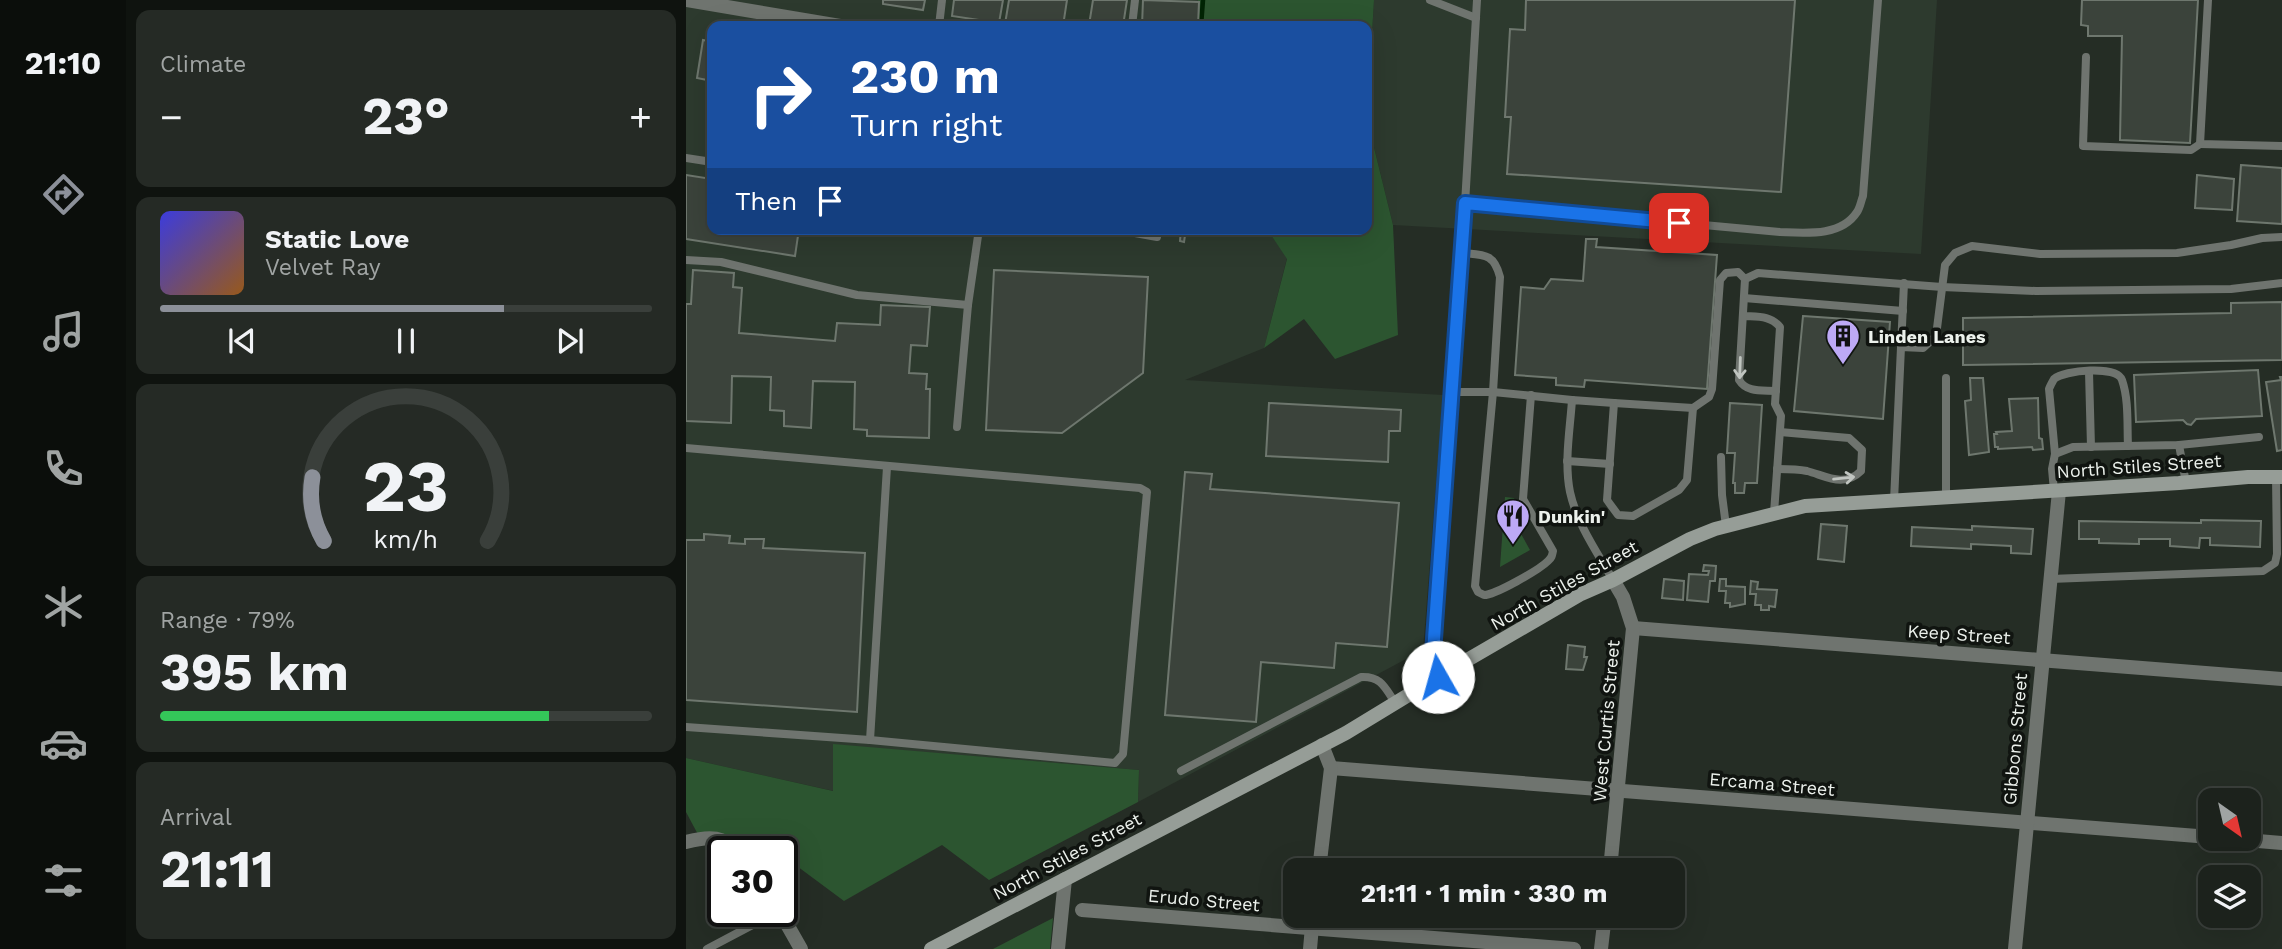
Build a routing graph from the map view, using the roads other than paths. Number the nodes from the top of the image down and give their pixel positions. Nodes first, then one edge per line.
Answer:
1 (686, 0) edge
2 (942, 0) edge
3 (1135, 0) edge
4 (1430, 0) edge
5 (1477, 0) edge
6 (1878, 0) edge
7 (2208, 0) edge
8 (1476, 18) junction
9 (810, 21) edge
10 (940, 21) edge
11 (1133, 21) edge
12 (2086, 57) dead end
13 (2200, 144) junction
14 (2282, 146) edge
15 (686, 158) edge
16 (707, 161) edge
17 (1465, 203) junction
18 (978, 235) edge
19 (1146, 235) edge
20 (1157, 237) dead end
21 (2282, 237) edge
22 (1463, 245) junction
23 (686, 260) edge
24 (1745, 279) junction
25 (1905, 283) junction
26 (2282, 283) edge
27 (1942, 287) junction
28 (1744, 298) junction
29 (968, 305) junction
30 (1903, 311) junction
31 (1743, 316) junction
32 (1901, 346) junction
33 (2089, 372) junction
34 (1946, 378) dead end
35 (1776, 391) junction
36 (1452, 392) junction
37 (1493, 392) junction
38 (1531, 395) junction
39 (1572, 400) junction
40 (1614, 402) junction
41 (1692, 408) junction
42 (957, 426) dead end
43 (1780, 432) junction
44 (2259, 437) dead end
45 (2179, 445) junction
46 (2128, 446) junction
47 (2091, 447) junction
48 (686, 448) edge
49 (2055, 454) junction
50 (1721, 457) dead end
51 (1567, 461) junction
52 (1610, 464) junction
53 (887, 467) junction
54 (1777, 469) junction
55 (2279, 477) edge
56 (2186, 483) junction
57 (2057, 491) junction
58 (1946, 498) junction
59 (1894, 501) junction
60 (1774, 513) junction
61 (1726, 526) junction
62 (2050, 579) junction
63 (1613, 580) junction
64 (1633, 628) junction
65 (2042, 660) junction
66 (1438, 677) junction
67 (2282, 679) edge
68 (1396, 704) junction
69 (686, 727) edge
70 (870, 740) junction
71 (1322, 744) junction
72 (1331, 768) junction
73 (1181, 771) dead end
74 (1619, 791) junction
75 (2027, 824) junction
76 (2198, 836) edge
77 (707, 837) edge
78 (2261, 841) edge
79 (686, 842) edge
80 (2282, 843) edge
81 (1320, 858) edge
82 (1611, 858) edge
83 (1065, 879) junction
84 (1082, 909) dead end
85 (1283, 919) edge
86 (749, 927) edge
87 (787, 927) edge
88 (1312, 928) edge
89 (1378, 928) edge
90 (1603, 928) edge
91 (707, 949) edge
92 (801, 949) edge
93 (931, 949) edge
94 (1058, 949) edge
95 (1310, 949) edge
96 (1574, 949) edge
97 (1601, 949) edge
98 (2015, 949) edge

1 - 9 street
2 - 10 lane
3 - 11 lane
4 - 8 lane
5 - 8 lane
6 - 17 lane
7 - 13 lane
8 - 17 lane
12 - 13 lane
13 - 14 lane
15 - 16 lane
17 - 22 lane
18 - 29 lane
19 - 20 lane
21 - 27 lane
22 - 36 street
22 - 37 lane
23 - 29 lane
24 - 25 lane
24 - 28 lane
24 - 41 lane
25 - 27 lane
25 - 30 lane
26 - 27 lane
27 - 32 lane
28 - 30 lane
28 - 31 lane
29 - 42 lane
30 - 32 lane
31 - 35 lane
31 -> 35 lane
32 - 59 lane
33 - 46 lane
33 - 47 lane
33 - 49 lane
34 - 58 lane
35 - 43 lane
36 - 37 lane
36 - 66 street
37 - 38 lane
37 - 38 lane
38 - 39 lane
39 - 40 lane
39 - 51 lane
40 - 41 lane
40 - 52 lane
41 - 52 lane
43 - 54 lane
54 -> 43 lane
44 - 45 lane
45 - 46 lane
45 - 56 lane
46 - 47 lane
47 - 49 lane
48 - 53 lane
49 - 57 lane
50 - 61 lane
51 - 52 lane
51 - 63 lane
53 - 70 lane
53 - 70 lane
54 - 60 lane
55 - 56 main road, North Stiles Street
55 - 62 lane
56 - 57 main road, North Stiles Street
57 - 58 main road, North Stiles Street
57 - 62 street, Gibbons Street
58 - 59 main road, North Stiles Street
59 - 60 main road, North Stiles Street
60 - 61 main road, North Stiles Street
61 - 63 main road, North Stiles Street
62 - 65 street, Gibbons Street
63 - 64 street, West Curtis Street
63 - 66 main road, North Stiles Street
64 - 65 street, Keep Street
64 - 74 street, West Curtis Street
65 - 67 street, Keep Street
65 - 75 street, Gibbons Street
66 - 68 main road, North Stiles Street
68 - 71 main road, North Stiles Street
68 - 73 lane
69 - 70 lane
71 - 72 street
71 - 83 main road, North Stiles Street
72 - 74 street, Ercama Street
72 - 81 street
74 - 75 street, Ercama Street
74 - 82 street, West Curtis Street
75 - 76 street, Ercama Street
75 - 98 street, Gibbons Street
77 - 79 street
78 - 80 street
83 - 93 main road, North Stiles Street
83 - 94 street
84 - 85 street, Erudo Street
86 - 91 lane
87 - 92 street
88 - 95 street
89 - 96 street, Erudo Street
90 - 97 street

